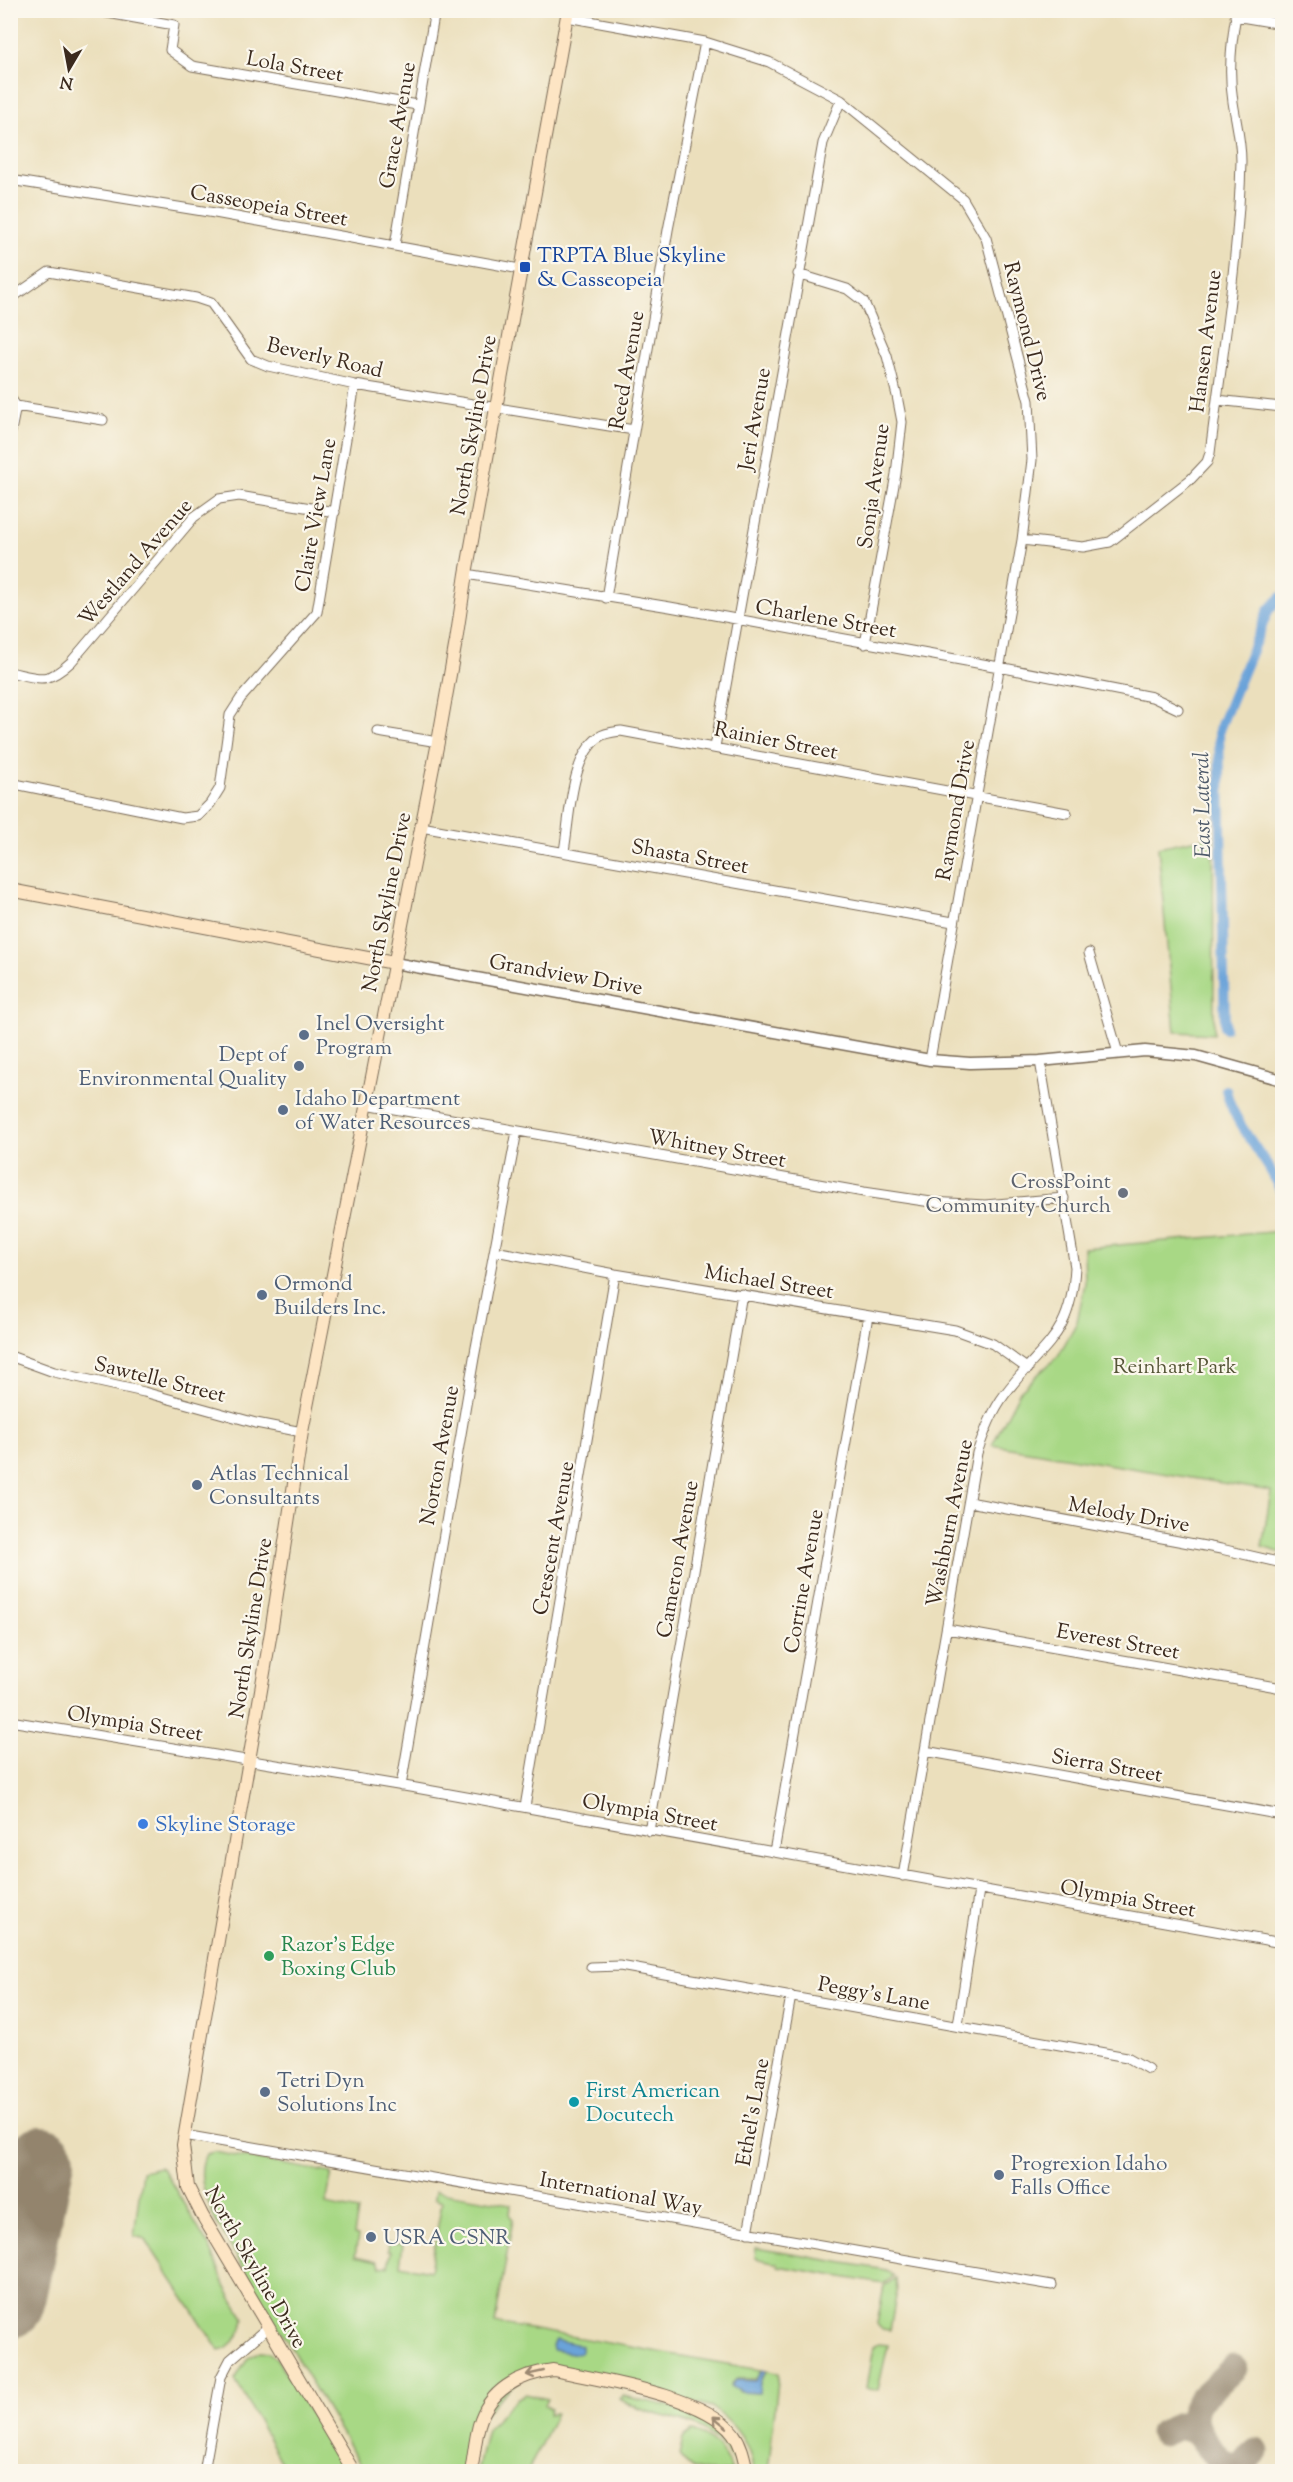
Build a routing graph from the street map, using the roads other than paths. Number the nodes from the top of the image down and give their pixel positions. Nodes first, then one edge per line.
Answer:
1 (92, 10) edge
2 (435, 10) edge
3 (1236, 13) edge
4 (567, 14) edge
5 (1282, 24) edge
6 (705, 42) junction
7 (841, 100) junction
8 (417, 105) junction
9 (10, 180) edge
10 (395, 246) junction
11 (520, 269) junction
12 (798, 274) junction
13 (10, 299) edge
14 (355, 385) junction
15 (10, 397) edge
16 (1217, 400) junction
17 (16, 406) junction
18 (496, 407) junction
19 (1282, 407) edge
20 (103, 420) dead end
21 (634, 430) junction
22 (10, 436) edge
23 (334, 512) junction
24 (1022, 540) junction
25 (466, 574) junction
26 (606, 598) junction
27 (737, 620) junction
28 (866, 644) junction
29 (999, 667) junction
30 (10, 672) edge
31 (1178, 709) dead end
32 (378, 732) dead end
33 (438, 742) junction
34 (715, 747) junction
35 (10, 783) edge
36 (977, 796) junction
37 (1067, 813) dead end
38 (421, 827) junction
39 (564, 851) junction
40 (10, 890) edge
41 (953, 922) junction
42 (1089, 953) dead end
43 (393, 963) junction
44 (1118, 1053) junction
45 (930, 1060) junction
46 (1040, 1061) junction
47 (1282, 1080) edge
48 (366, 1104) junction
49 (518, 1131) junction
50 (1064, 1198) junction
51 (495, 1251) junction
52 (615, 1274) junction
53 (742, 1294) junction
54 (868, 1316) junction
55 (10, 1356) edge
56 (1028, 1369) junction
57 (302, 1432) junction
58 (969, 1503) junction
59 (1282, 1563) edge
60 (947, 1629) junction
61 (1282, 1688) edge
62 (10, 1721) edge
63 (926, 1751) junction
64 (248, 1760) junction
65 (400, 1786) junction
66 (525, 1807) junction
67 (1282, 1815) edge
68 (649, 1831) junction
69 (774, 1852) junction
70 (903, 1876) junction
71 (979, 1890) junction
72 (1282, 1943) edge
73 (591, 1967) dead end
74 (791, 1996) junction
75 (958, 2025) junction
76 (1148, 2069) dead end
77 (184, 2135) junction
78 (748, 2233) junction
79 (1052, 2285) dead end
80 (267, 2328) junction
81 (204, 2472) edge
82 (354, 2472) edge
83 (471, 2472) edge
84 (747, 2472) edge

1 - 8 street, Lola Street
2 - 8 street, Grace Avenue
3 - 5 street
3 - 16 street, Hansen Avenue
4 - 6 street, Raymond Drive
4 - 11 main road, North Skyline Drive
6 - 7 street, Raymond Drive
6 - 21 street, Reed Avenue
7 - 12 street, Jeri Avenue
7 - 24 street, Raymond Drive
8 - 10 street, Grace Avenue
9 - 10 street, Casseopeia Street
10 - 11 street, Casseopeia Street
11 - 18 main road, North Skyline Drive
12 - 27 street, Jeri Avenue
12 - 28 street, Sonja Avenue
13 - 14 street, Beverly Road
14 - 18 street, Beverly Road
14 - 23 street, Claire View Lane
15 - 17 street
16 - 19 street
16 - 24 street, Hansen Avenue
17 - 20 street
17 - 22 street
18 - 21 street, Beverly Road
18 - 25 main road, North Skyline Drive
21 - 26 street, Reed Avenue
23 - 30 street, Westland Avenue
23 - 35 street, Claire View Lane
24 - 29 street, Raymond Drive
25 - 26 street, Charlene Street
25 - 33 main road, North Skyline Drive
26 - 27 street, Charlene Street
27 - 28 street, Charlene Street
27 - 34 street, Jeri Avenue
28 - 29 street, Charlene Street
29 - 31 street, Charlene Street
29 - 36 street, Raymond Drive
32 - 33 street
33 - 38 main road, North Skyline Drive
34 - 36 street, Rainier Street
34 - 39 street, Rainier Street
36 - 37 street, Rainier Street
36 - 41 street, Raymond Drive
38 - 39 street, Shasta Street
38 - 43 main road, North Skyline Drive
39 - 41 street, Shasta Street
40 - 43 main road, Grandview Drive
41 - 45 street, Raymond Drive
42 - 44 street
43 - 45 street, Grandview Drive
43 - 48 main road, North Skyline Drive
44 - 46 street, Grandview Drive
44 - 47 street, Grandview Drive
45 - 46 street, Grandview Drive
46 - 50 street, Washburn Avenue
48 - 49 street, Whitney Street
48 - 57 main road, North Skyline Drive
49 - 50 street, Whitney Street
49 - 51 street, Norton Avenue
50 - 56 street, Washburn Avenue
51 - 52 street, Michael Street
51 - 65 street, Norton Avenue
52 - 53 street, Michael Street
52 - 66 street, Crescent Avenue
53 - 54 street, Michael Street
53 - 68 street, Cameron Avenue
54 - 56 street, Michael Street
54 - 69 street, Corrine Avenue
55 - 57 street, Sawtelle Street
56 - 58 street, Washburn Avenue
57 - 64 main road, North Skyline Drive
58 - 59 street, Melody Drive
58 - 60 street, Washburn Avenue
60 - 61 street, Everest Street
60 - 63 street, Washburn Avenue
62 - 64 street, Olympia Street
63 - 67 street, Sierra Street
63 - 70 street, Washburn Avenue
64 - 65 street, Olympia Street
64 - 77 main road, North Skyline Drive
65 - 66 street, Olympia Street
66 - 68 street, Olympia Street
68 - 69 street, Olympia Street
69 - 70 street, Olympia Street
70 - 71 street, Olympia Street
71 - 72 street, Olympia Street
71 - 75 street
73 - 74 street, Peggy's Lane
74 - 75 street, Peggy's Lane
74 - 78 street, Ethel's Lane
75 - 76 street, Peggy's Lane
77 - 78 street, International Way
77 - 80 main road, North Skyline Drive
78 - 79 street, International Way
80 - 81 street
80 - 82 main road, North Skyline Drive
84 -> 83 main road

